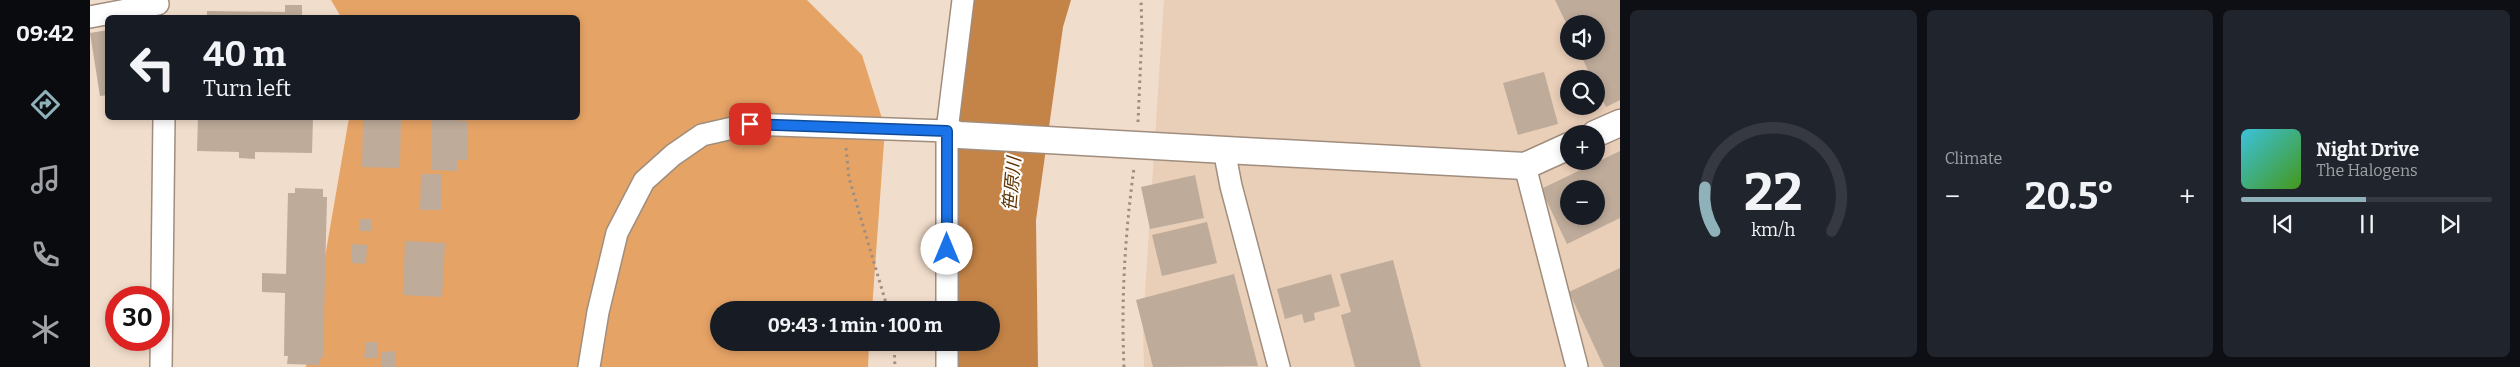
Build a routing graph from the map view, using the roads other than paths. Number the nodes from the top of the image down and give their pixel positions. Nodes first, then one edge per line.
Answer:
1 (963, 0) edge
2 (158, 7) edge
3 (90, 17) edge
4 (164, 120) edge
5 (1620, 123) edge
6 (1605, 130) edge
7 (953, 133) junction
8 (1228, 149) junction
9 (1560, 150) edge
10 (1525, 166) junction
11 (948, 301) edge
12 (948, 351) edge
13 (161, 367) edge
14 (589, 367) edge
15 (948, 367) edge
16 (1279, 367) edge
17 (1577, 367) edge

1 - 7 street
2 - 3 street
4 - 13 street
5 - 6 street
7 - 8 street
7 - 11 street
7 - 14 street
8 - 10 street
8 - 16 street
9 - 10 street
10 - 17 street
12 - 15 street

